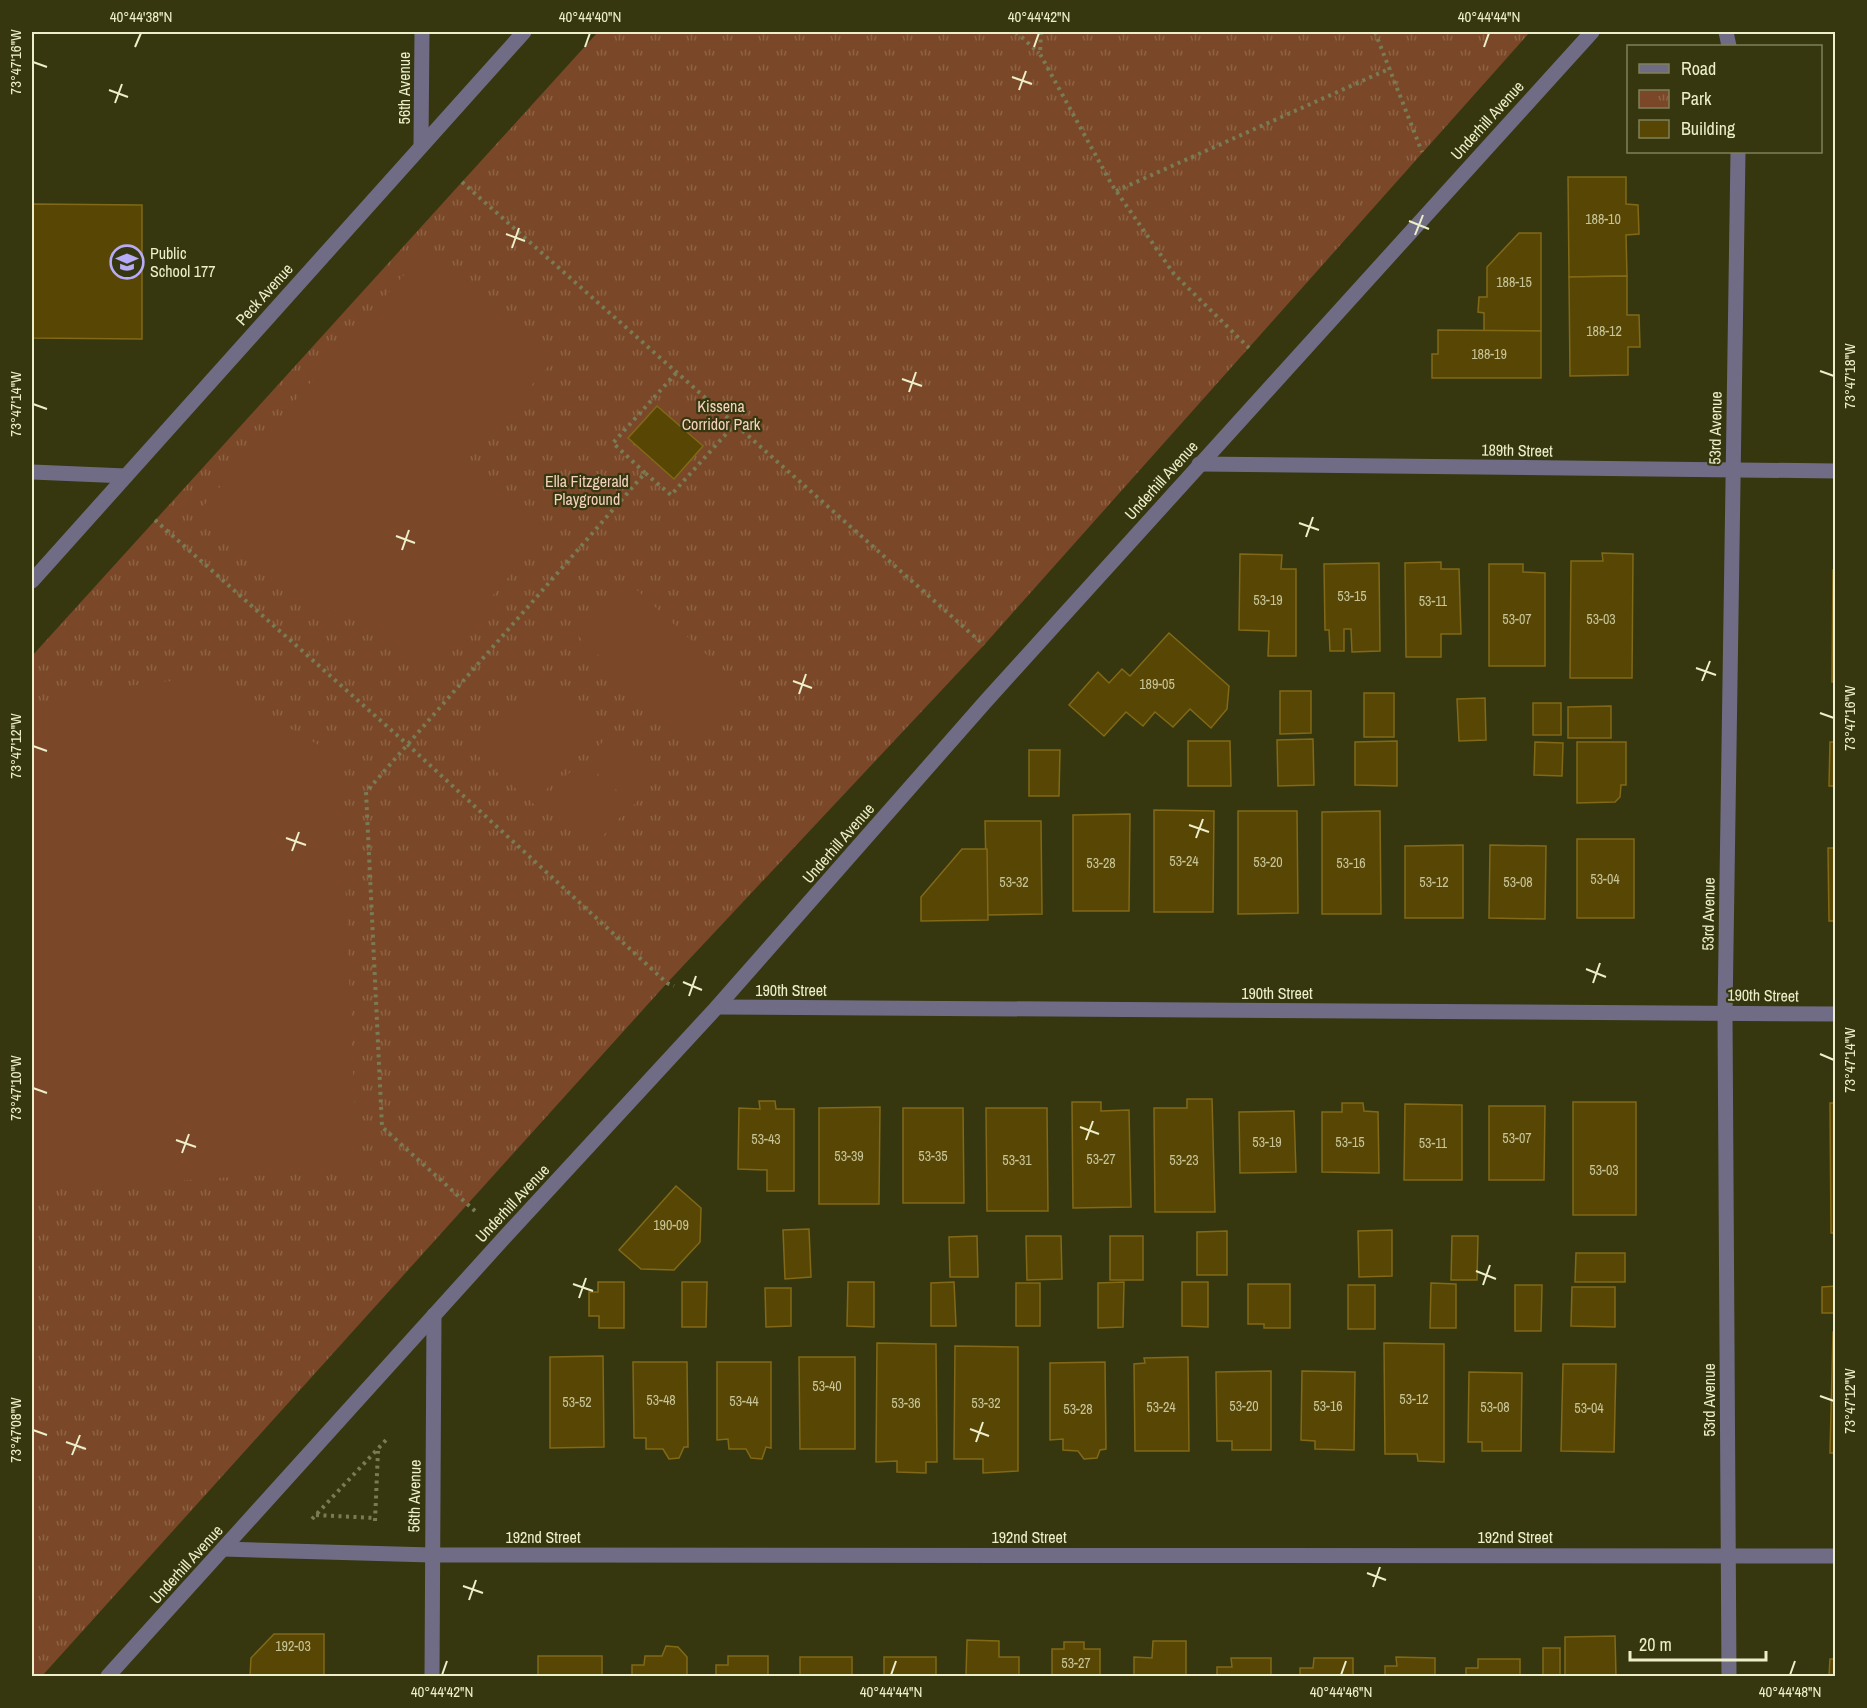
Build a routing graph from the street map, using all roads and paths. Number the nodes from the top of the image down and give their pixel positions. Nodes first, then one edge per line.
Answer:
1 (422, 32) edge
2 (524, 32) edge
3 (1016, 32) edge
4 (1041, 32) edge
5 (1375, 32) edge
6 (1592, 32) edge
7 (1040, 54) junction
8 (1391, 68) junction
9 (421, 144) junction
10 (1422, 152) dead end
11 (1738, 153) edge
12 (462, 182) dead end
13 (1116, 191) junction
14 (1249, 348) dead end
15 (676, 372) junction
16 (735, 424) junction
17 (1199, 464) junction
18 (1732, 470) junction
19 (32, 471) edge
20 (1836, 471) edge
21 (645, 472) junction
22 (126, 476) junction
23 (155, 519) dead end
24 (32, 581) edge
25 (984, 645) dead end
26 (408, 745) junction
27 (674, 986) dead end
28 (717, 1007) junction
29 (1725, 1013) junction
30 (1836, 1014) edge
31 (475, 1211) dead end
32 (434, 1315) junction
33 (387, 1439) dead end
34 (378, 1450) junction
35 (223, 1549) junction
36 (431, 1555) junction
37 (1729, 1556) junction
38 (1836, 1556) edge
39 (108, 1677) edge
40 (432, 1677) edge
41 (1729, 1677) edge

1 - 9 street, 56th Avenue
2 - 9 street, Peck Avenue
3 - 7 path
4 - 7 path
5 - 8 path
6 - 17 street, Underhill Avenue
7 - 13 path
8 - 10 path
8 - 13 path
9 - 22 street, Peck Avenue
11 - 18 street, 53rd Avenue
12 - 15 path
13 - 14 path
15 - 16 path
15 - 21 path
16 - 21 path
16 - 25 path
17 - 18 street, 189th Street
17 - 28 street, Underhill Avenue
18 - 20 street, 189th Street
18 - 29 street, 53rd Avenue
19 - 22 street
21 - 26 path
22 - 24 street, Peck Avenue
23 - 26 path
26 - 27 path
26 - 31 path
28 - 29 street, 190th Street
28 - 32 street, Underhill Avenue
29 - 30 street, 190th Street
29 - 37 street, 53rd Avenue
32 - 35 street, Underhill Avenue
32 - 36 street, 56th Avenue
33 - 34 path
34 - 34 path
35 - 36 street, 192nd Street
35 - 39 street, Underhill Avenue
36 - 37 street, 192nd Street
36 - 40 street, 56th Avenue
37 - 38 street, 192nd Street
37 - 41 street, 53rd Avenue

